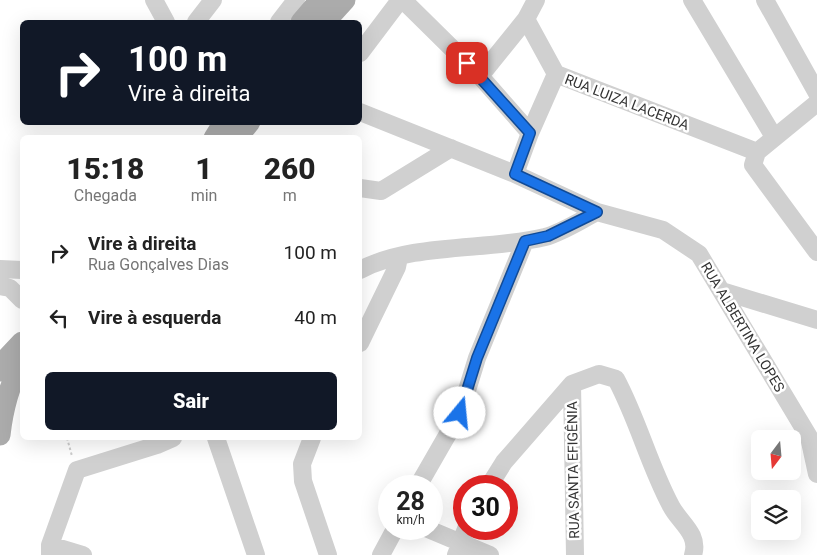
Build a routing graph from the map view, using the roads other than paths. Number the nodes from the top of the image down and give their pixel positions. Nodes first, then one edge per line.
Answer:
1 (154, 0) edge
2 (213, 0) edge
3 (296, 0) edge
4 (320, 0) edge
5 (345, 0) edge
6 (402, 0) edge
7 (536, 0) edge
8 (692, 0) edge
9 (765, 0) edge
10 (526, 19) junction
11 (165, 20) edge
12 (198, 20) edge
13 (281, 20) edge
14 (303, 20) edge
15 (327, 20) edge
16 (362, 50) edge
17 (556, 74) junction
18 (480, 76) junction
19 (817, 93) edge
20 (817, 103) edge
21 (362, 113) edge
22 (530, 133) junction
23 (774, 137) junction
24 (451, 148) junction
25 (757, 152) junction
26 (515, 174) junction
27 (362, 188) edge
28 (597, 212) junction
29 (525, 241) junction
30 (817, 252) edge
31 (399, 257) junction
32 (0, 269) edge
33 (362, 269) edge
34 (20, 270) edge
35 (0, 286) edge
36 (722, 291) junction
37 (20, 298) edge
38 (817, 320) edge
39 (362, 339) edge
40 (20, 344) edge
41 (20, 365) edge
42 (0, 371) edge
43 (572, 384) junction
44 (0, 435) edge
45 (168, 440) edge
46 (217, 440) edge
47 (311, 440) edge
48 (817, 474) edge
49 (424, 475) edge
50 (496, 475) edge
51 (443, 535) edge
52 (389, 540) edge
53 (461, 542) edge
54 (50, 550) edge
55 (83, 555) edge
56 (256, 555) edge
57 (328, 555) edge
58 (381, 555) edge
59 (490, 555) edge
60 (575, 555) edge
61 (693, 555) edge

1 - 11 street
2 - 12 street
3 - 13 street
4 - 14 main road
5 - 15 main road
6 - 16 street
6 - 18 street
7 - 10 street
8 - 23 street
9 - 19 street
10 - 17 street, RUA LUIZA LACERDA
10 - 18 street
17 - 22 street
17 - 25 street, RUA LUIZA LACERDA
18 - 22 street
20 - 23 street
21 - 24 street, RUA ALBERTINA LOPES
22 - 26 street
23 - 25 street
24 - 26 street, RUA ALBERTINA LOPES
24 - 27 street
25 - 30 street
26 - 28 street, RUA ALBERTINA LOPES
28 - 29 street
28 - 36 street, RUA ALBERTINA LOPES
29 - 31 street
29 - 49 street
31 - 33 street
31 - 39 street
32 - 34 street
35 - 37 street
36 - 38 street
36 - 48 street, RUA ALBERTINA LOPES
40 - 42 main road
41 - 44 main road
43 - 50 street
43 - 60 street, RUA SANTA EFIGÊNIA
43 - 61 street
45 - 54 street
46 - 56 street
47 - 57 street
51 - 53 street
52 - 58 street
53 - 59 street
54 - 55 street

